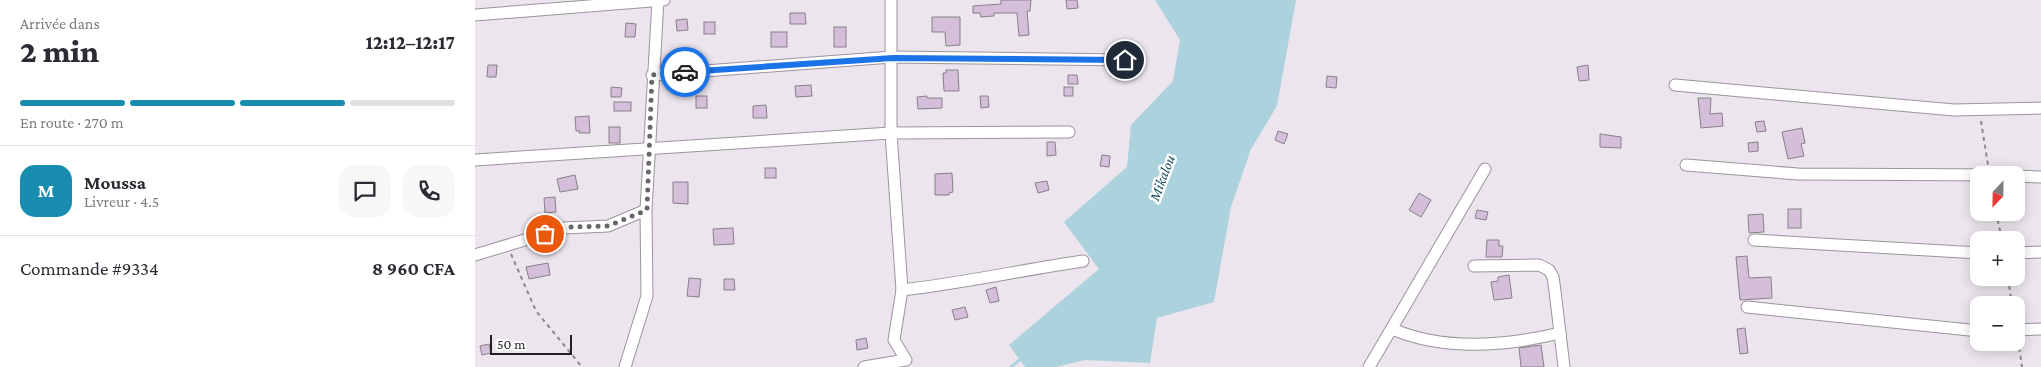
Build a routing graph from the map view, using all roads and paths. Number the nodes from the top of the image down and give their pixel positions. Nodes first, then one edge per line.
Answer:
1 (658, 0) edge
2 (666, 0) edge
3 (891, 0) edge
4 (475, 15) edge
5 (893, 58) junction
6 (1125, 60) dead end
7 (652, 75) junction
8 (1675, 85) dead end
9 (2041, 108) edge
10 (1979, 110) junction
11 (1069, 132) dead end
12 (891, 133) junction
13 (649, 148) junction
14 (475, 160) edge
15 (1686, 165) dead end
16 (1988, 166) edge
17 (1485, 169) dead end
18 (1970, 174) edge
19 (2025, 176) edge
20 (2041, 177) edge
21 (647, 210) junction
22 (1754, 240) dead end
23 (508, 245) junction
24 (1970, 252) edge
25 (2041, 252) edge
26 (2025, 253) edge
27 (475, 254) edge
28 (1083, 261) dead end
29 (1474, 266) dead end
30 (902, 290) junction
31 (1747, 307) dead end
32 (1391, 329) junction
33 (2041, 329) edge
34 (1970, 330) edge
35 (2025, 330) edge
36 (1560, 333) junction
37 (2019, 351) edge
38 (582, 367) edge
39 (625, 367) edge
40 (864, 367) edge
41 (1369, 367) edge
42 (1564, 367) edge
43 (2022, 367) edge

1 - 2 street
1 - 4 street
1 - 7 street
3 - 5 street
5 - 6 street
5 - 7 street
5 - 12 street
7 - 13 street
8 - 10 street
9 - 10 street
10 - 16 path
11 - 12 street
12 - 13 street
12 - 30 street
13 - 14 street
13 - 21 street
15 - 18 street
17 - 32 street
19 - 20 street
21 - 23 street
21 - 39 street
22 - 24 street
23 - 27 street
23 - 38 path
25 - 26 street
28 - 30 street
29 - 36 street
30 - 40 street
31 - 34 street
32 - 36 street
32 - 41 street
33 - 35 street
36 - 42 street
37 - 43 path

